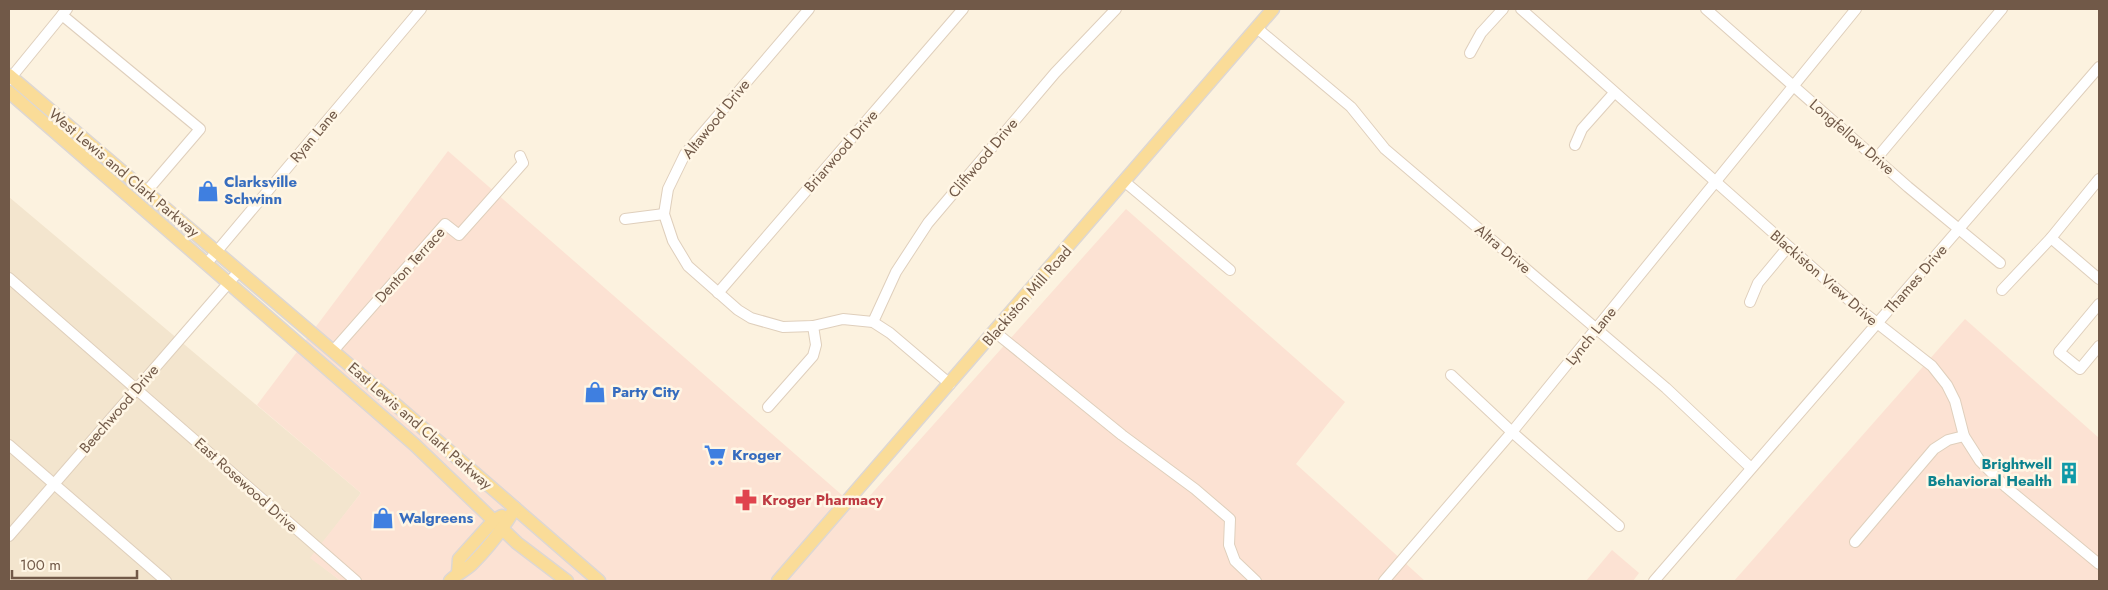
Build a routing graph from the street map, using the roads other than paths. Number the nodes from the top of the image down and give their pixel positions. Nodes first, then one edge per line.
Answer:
1 (421, 9) edge
2 (809, 9) edge
3 (963, 9) edge
4 (1116, 9) edge
5 (1273, 9) edge
6 (1503, 9) edge
7 (1521, 9) edge
8 (1706, 9) edge
9 (1856, 9) edge
10 (2002, 9) edge
11 (64, 12) edge
12 (1258, 29) junction
13 (1470, 53) dead end
14 (2099, 67) edge
15 (10, 77) edge
16 (1792, 86) junction
17 (9, 92) edge
18 (1614, 93) junction
19 (1575, 145) dead end
20 (520, 156) dead end
21 (1876, 159) junction
22 (2099, 178) edge
23 (1126, 182) junction
24 (1715, 182) junction
25 (146, 192) junction
26 (664, 214) junction
27 (625, 219) dead end
28 (1960, 229) junction
29 (2051, 238) junction
30 (1788, 247) junction
31 (216, 252) junction
32 (207, 263) junction
33 (2000, 263) dead end
34 (1230, 270) dead end
35 (240, 271) junction
36 (9, 278) edge
37 (2099, 279) edge
38 (230, 282) junction
39 (2002, 290) dead end
40 (718, 293) junction
41 (1750, 302) dead end
42 (2099, 304) edge
43 (873, 322) junction
44 (1877, 324) junction
45 (813, 326) junction
46 (1597, 329) junction
47 (995, 332) junction
48 (2099, 346) edge
49 (333, 351) junction
50 (1451, 375) dead end
51 (950, 384) junction
52 (136, 389) junction
53 (768, 407) dead end
54 (1512, 432) junction
55 (1964, 436) junction
56 (9, 445) edge
57 (1751, 468) junction
58 (54, 483) junction
59 (515, 508) junction
60 (499, 524) junction
61 (1619, 526) dead end
62 (9, 536) edge
63 (1855, 542) dead end
64 (2099, 564) edge
65 (454, 577) edge
66 (166, 581) edge
67 (356, 581) edge
68 (567, 581) edge
69 (600, 581) edge
70 (778, 581) edge
71 (1256, 581) edge
72 (1384, 581) edge
73 (1654, 581) edge

1 - 31 street, Ryan Lane
2 - 26 street, Altawood Drive
3 - 40 street, Briarwood Drive
4 - 43 street, Cliftwood Drive
5 - 12 main road, Blackiston Mill Road
6 - 13 street
7 - 18 street, Blackiston View Drive
8 - 16 street, Longfellow Drive
9 - 16 street, Lynch Lane
10 - 21 street
11 - 15 street
11 - 25 street
12 - 23 main road, Blackiston Mill Road
12 - 46 street, Altra Drive
14 - 28 street, Thames Drive
15 - 25 main road, West Lewis and Clark Parkway
16 - 21 street, Longfellow Drive
16 - 24 street, Lynch Lane
17 - 32 main road, West Lewis and Clark Parkway
18 - 19 street
18 - 24 street, Blackiston View Drive
20 - 49 street, Denton Terrace
21 - 28 street, Longfellow Drive
22 - 29 street
23 - 34 street
23 - 47 main road, Blackiston Mill Road
24 - 30 street, Blackiston View Drive
24 - 46 street, Lynch Lane
25 - 31 main road, West Lewis and Clark Parkway
26 - 27 street
26 - 40 street, Altawood Drive
28 - 33 street, Longfellow Drive
28 - 44 street, Thames Drive
29 - 37 street
29 - 39 street
30 - 41 street
30 - 44 street, Blackiston View Drive
31 - 32 street, Ryan Lane
31 - 35 main road, West Lewis and Clark Parkway
32 - 38 main road, West Lewis and Clark Parkway
35 - 38 street, Beechwood Drive
35 - 49 main road, East Lewis and Clark Parkway
36 - 52 street, East Rosewood Drive
38 - 52 street, Beechwood Drive
38 - 60 main road, East Lewis and Clark Parkway
40 - 45 street, Altawood Drive
42 - 48 street
43 - 45 street, Altawood Drive
43 - 51 street, Altawood Drive
44 - 55 street, Blackiston View Drive
44 - 57 street, Thames Drive
45 - 53 street
46 - 54 street, Lynch Lane
46 - 57 street, Altra Drive
47 - 51 main road, Blackiston Mill Road
47 - 71 street
49 - 59 main road, East Lewis and Clark Parkway
50 - 54 street
51 - 70 main road, Blackiston Mill Road
52 - 58 street, Beechwood Drive
52 - 67 street, East Rosewood Drive
54 - 61 street
54 - 72 street, Lynch Lane
55 - 63 street
55 - 64 street, Blackiston View Drive
56 - 58 street
57 - 73 street, Thames Drive
58 - 62 street, Beechwood Drive
58 - 66 street
59 - 60 main road
59 - 69 main road, East Lewis and Clark Parkway
60 - 65 main road
60 - 68 main road, East Lewis and Clark Parkway

